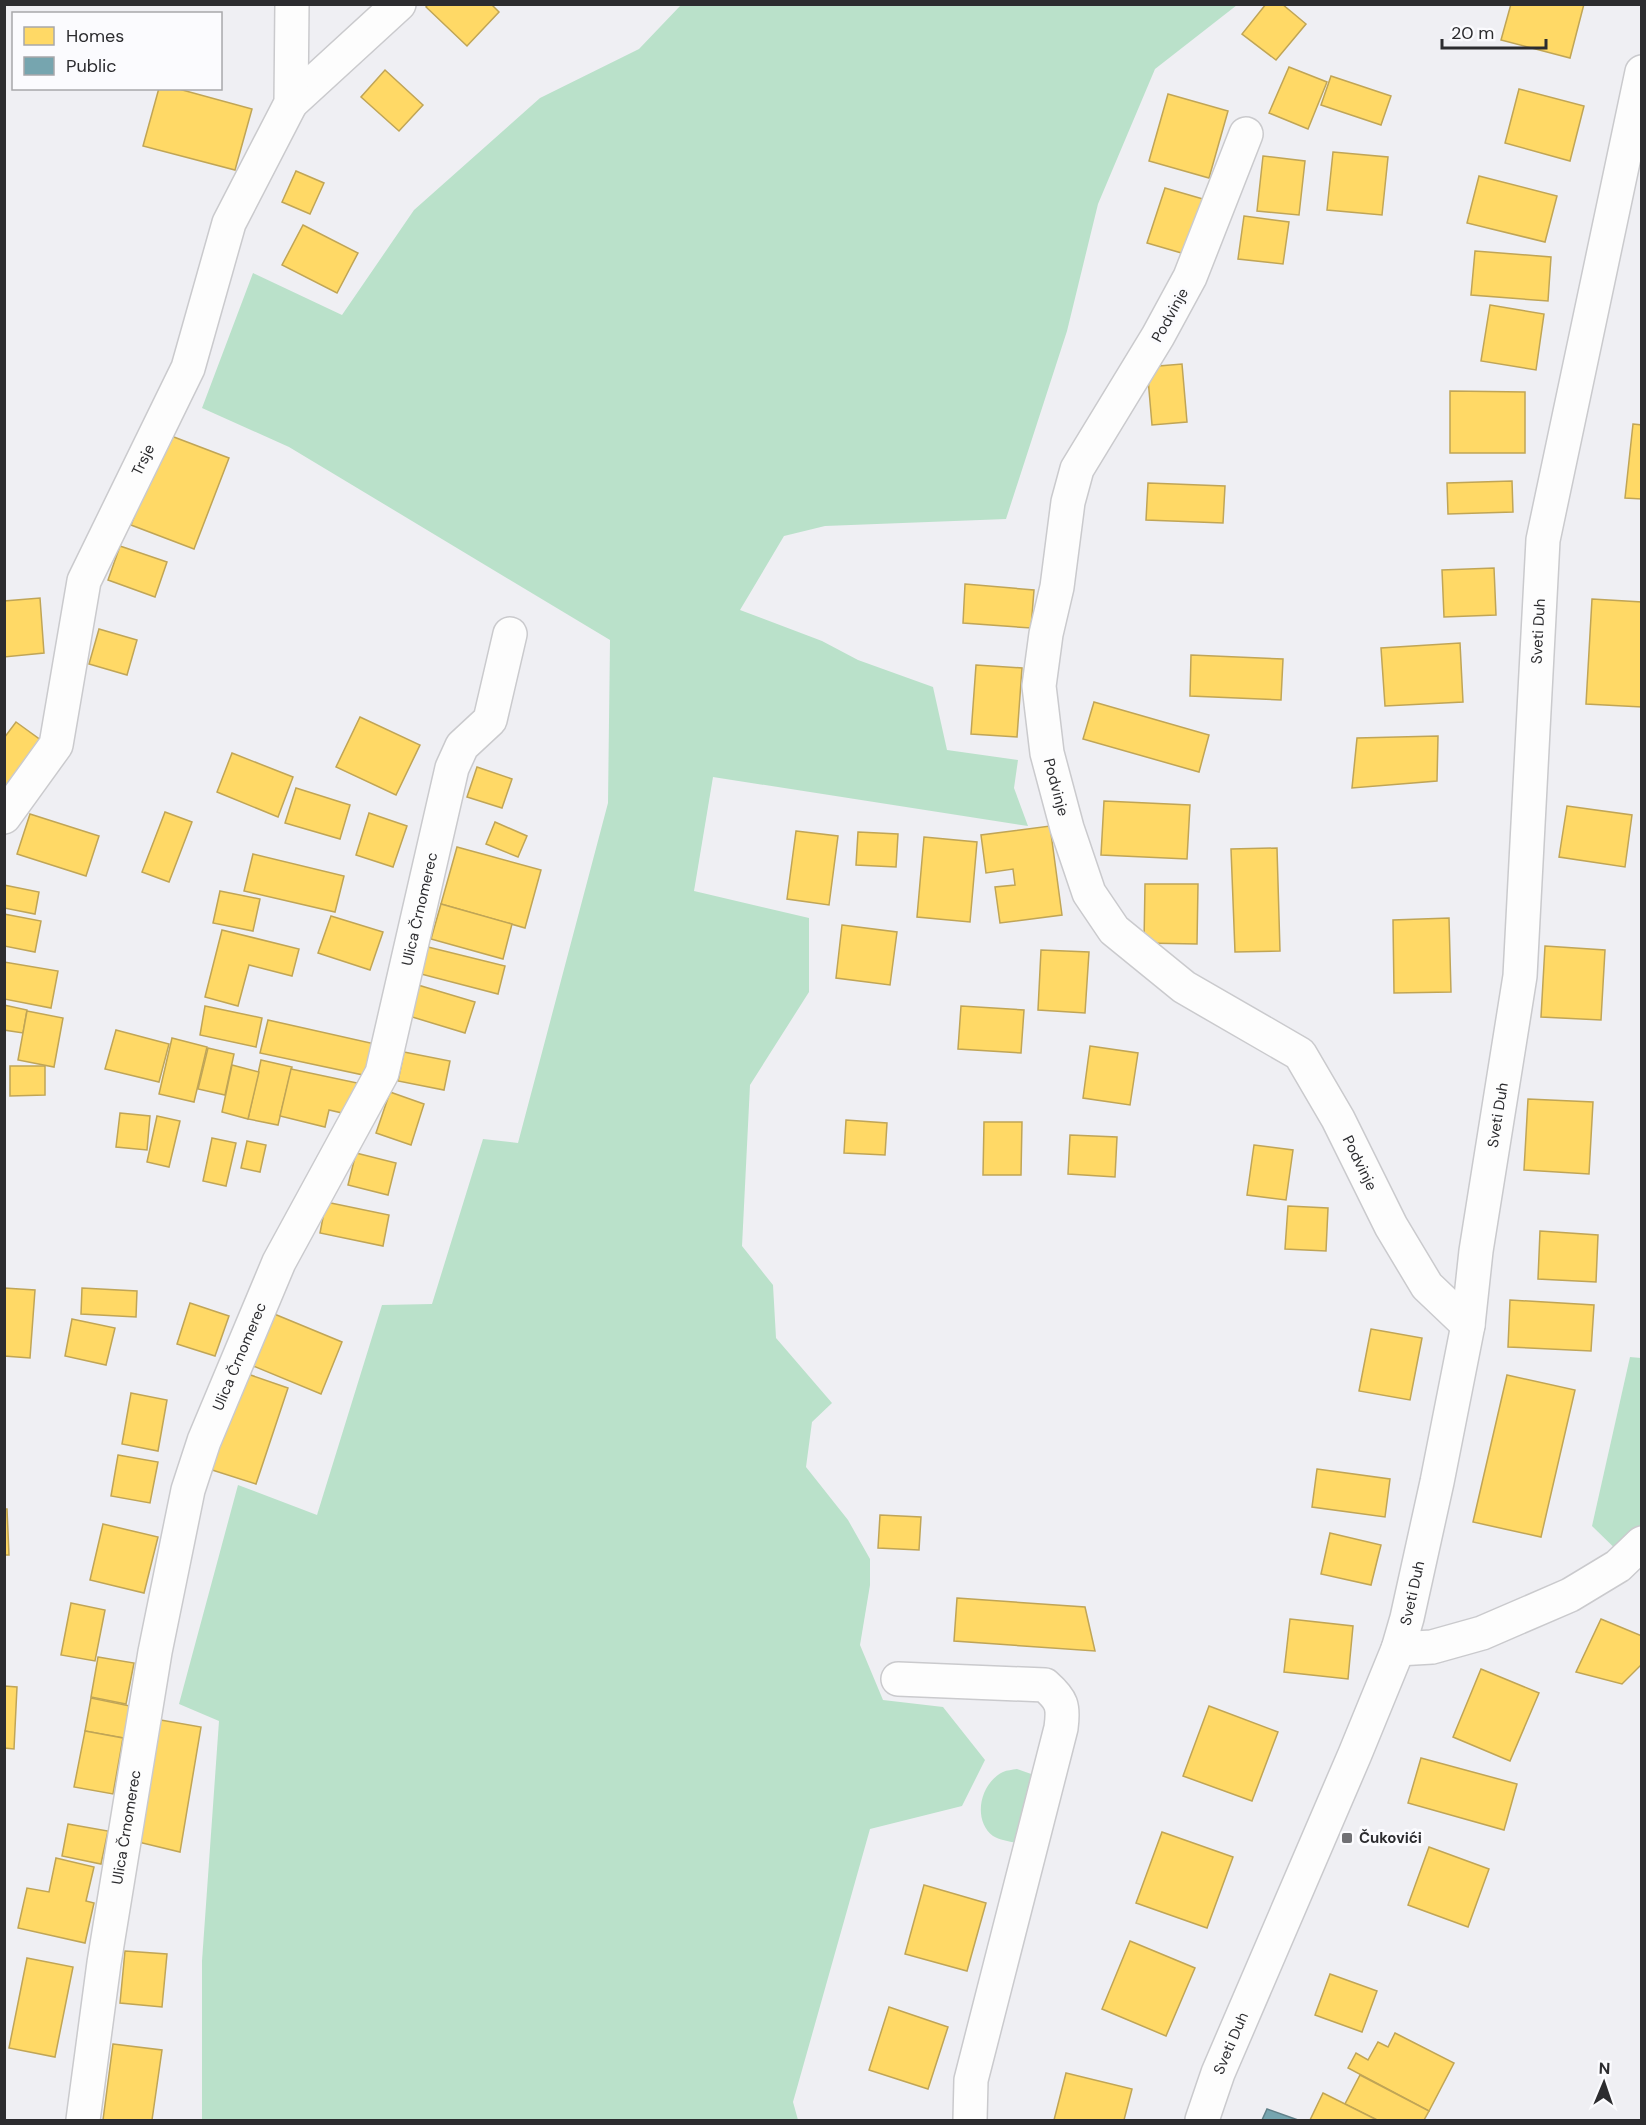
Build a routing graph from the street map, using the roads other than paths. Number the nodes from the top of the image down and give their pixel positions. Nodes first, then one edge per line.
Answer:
1 (292, 4) edge
2 (399, 4) edge
3 (1641, 72) edge
4 (291, 103) junction
5 (1246, 134) dead end
6 (510, 634) dead end
7 (4, 817) edge
8 (1468, 1325) junction
9 (1641, 1543) edge
10 (1398, 1649) junction
11 (898, 1679) dead end
12 (83, 2121) edge
13 (970, 2121) edge
14 (1202, 2121) edge

1 - 4 street, Trsje
2 - 4 street, Trsje
3 - 8 street, Sveti Duh
4 - 7 street, Trsje
5 - 8 street, Podvinje
6 - 12 street, Ulica Črnomerec
8 - 10 street, Sveti Duh
9 - 10 street
10 - 14 street, Sveti Duh
11 - 13 street

